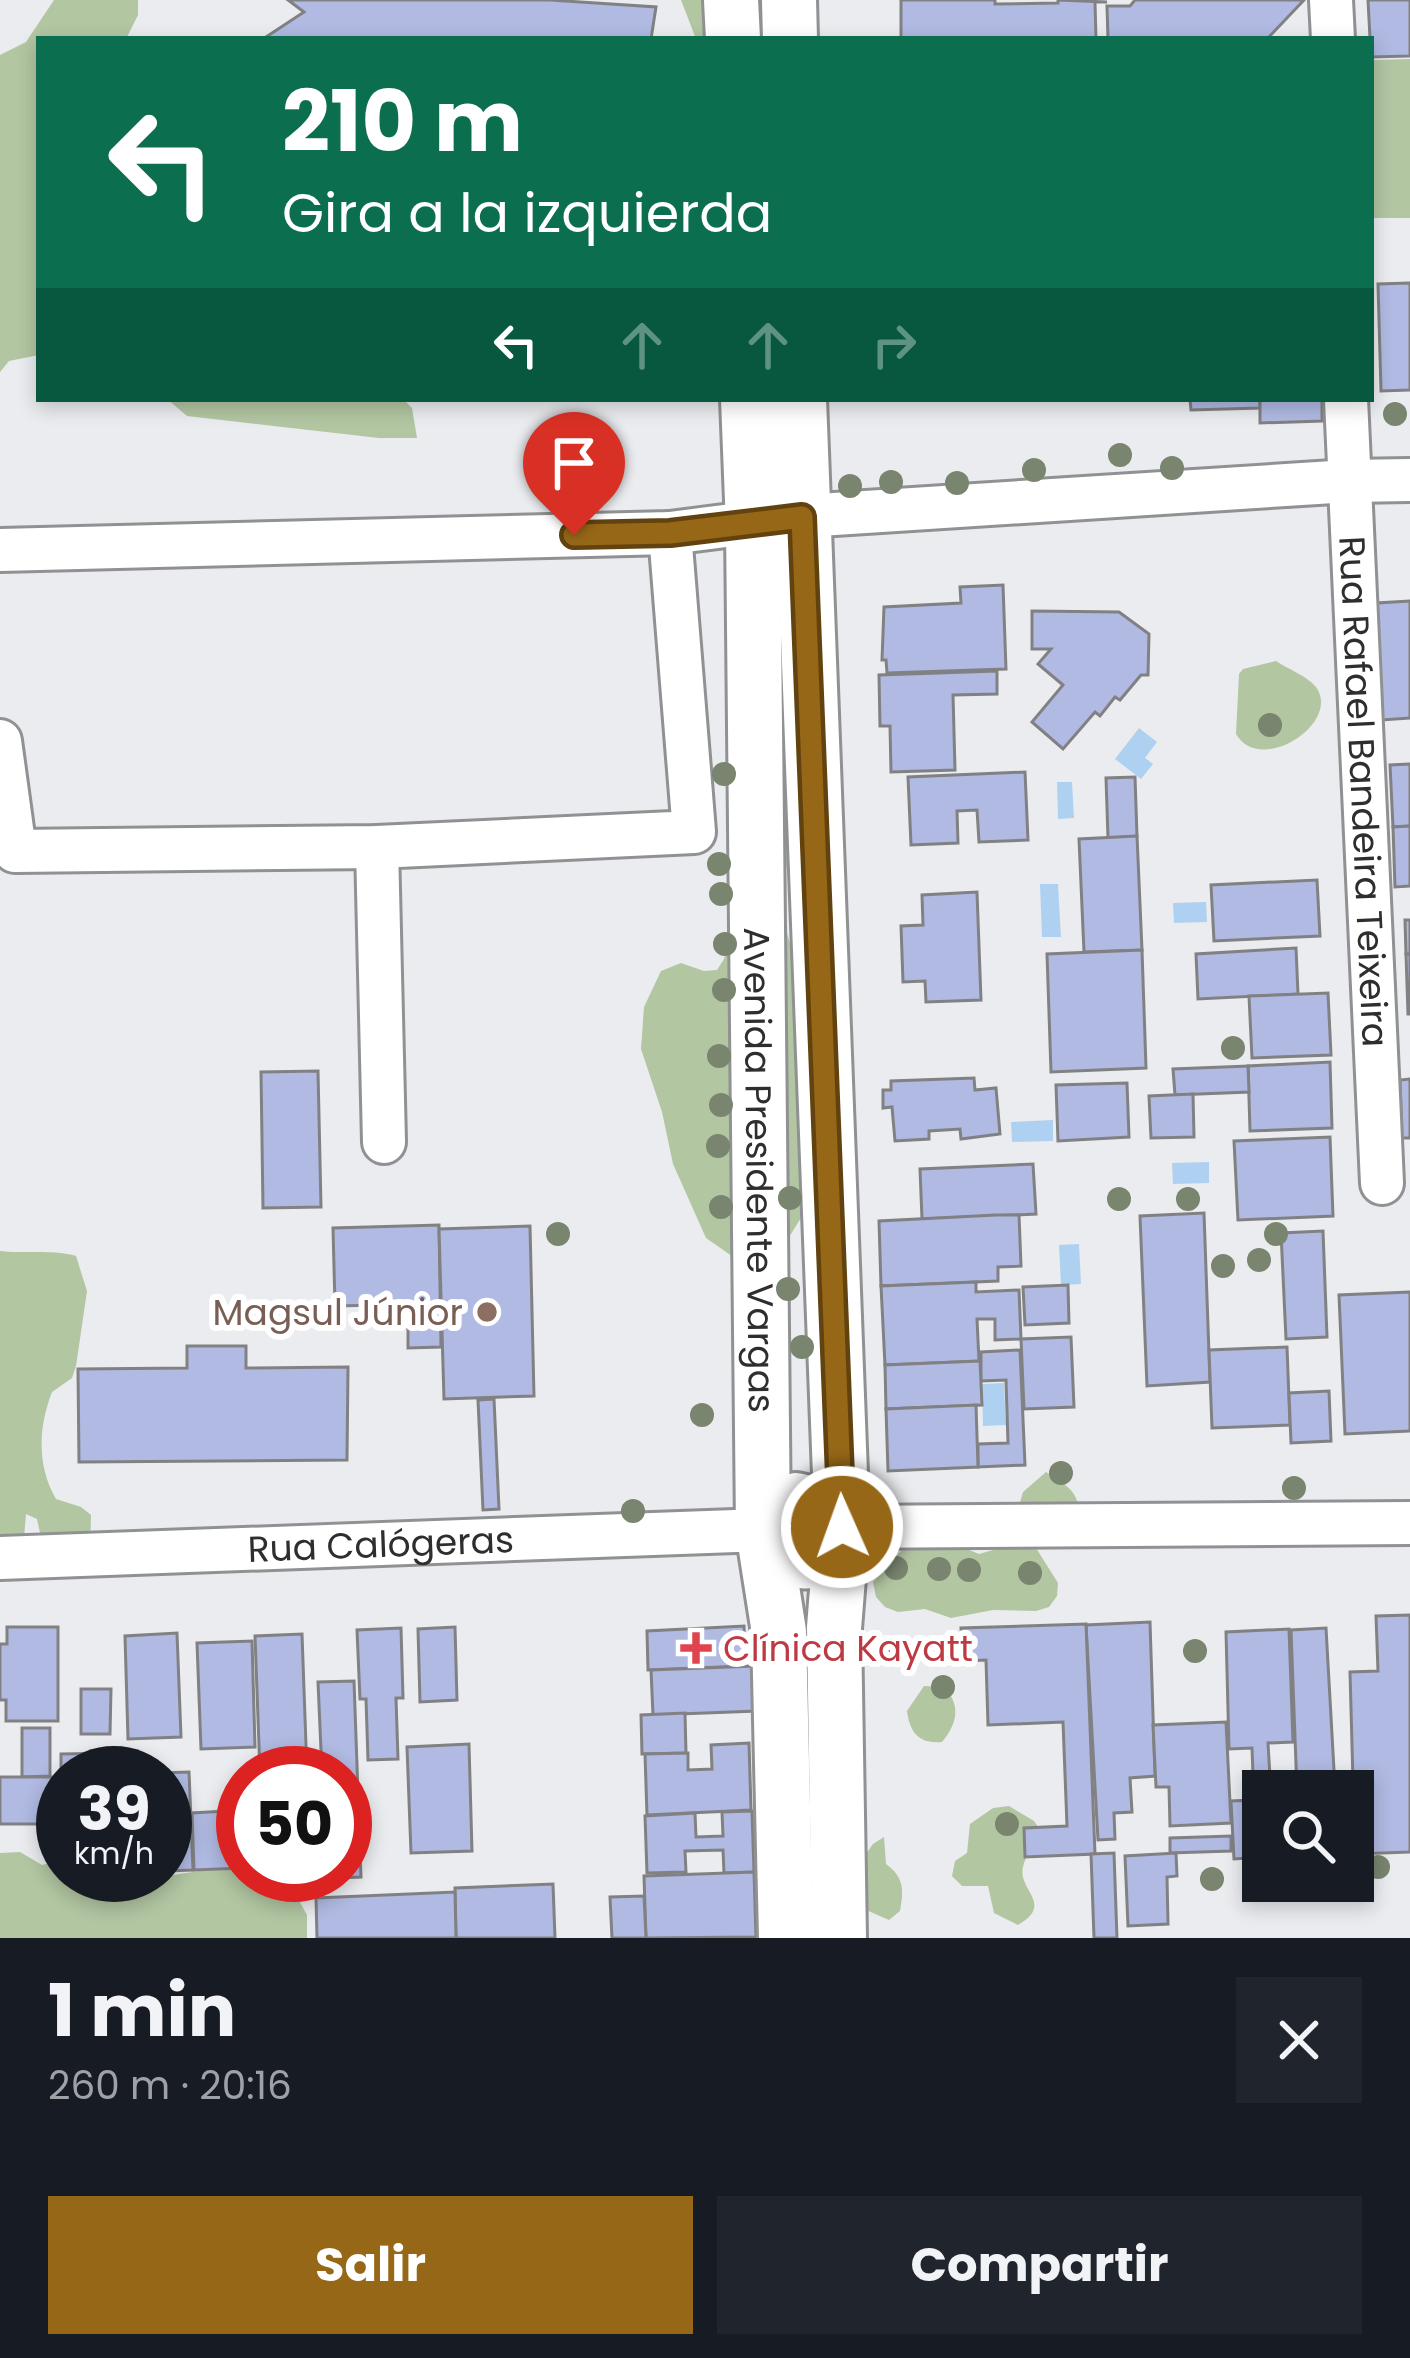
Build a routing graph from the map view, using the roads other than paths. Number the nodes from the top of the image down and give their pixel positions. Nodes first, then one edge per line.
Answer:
1 (731, 0) edge
2 (789, 0) edge
3 (1331, 0) edge
4 (733, 36) edge
5 (790, 36) edge
6 (1333, 36) edge
7 (749, 402) edge
8 (798, 402) edge
9 (1346, 402) edge
10 (1410, 480) edge
11 (1349, 481) junction
12 (778, 521) junction
13 (670, 533) junction
14 (0, 550) edge
15 (0, 741) edge
16 (377, 847) junction
17 (384, 1142) dead end
18 (1382, 1183) dead end
19 (1410, 1523) edge
20 (842, 1527) junction
21 (763, 1529) junction
22 (0, 1558) edge
23 (786, 1938) edge
24 (839, 1938) edge

1 - 4 main road
2 - 5 main road
3 - 6 street
7 - 12 main road, Avenida Presidente Vargas
8 - 12 main road, Avenida Presidente Vargas
9 - 11 street, Rua Rafael Bandeira Teixeira
10 - 11 street
11 - 12 street
11 - 18 street, Rua Rafael Bandeira Teixeira
12 - 13 street
12 - 20 main road, Avenida Presidente Vargas
12 - 21 main road, Avenida Presidente Vargas
13 - 14 street
13 - 16 street
15 - 16 street
16 - 17 street
19 - 20 street
20 - 21 street
20 - 24 main road, Avenida Presidente Vargas
21 - 22 street, Rua Calógeras
21 - 23 main road, Avenida Presidente Vargas

